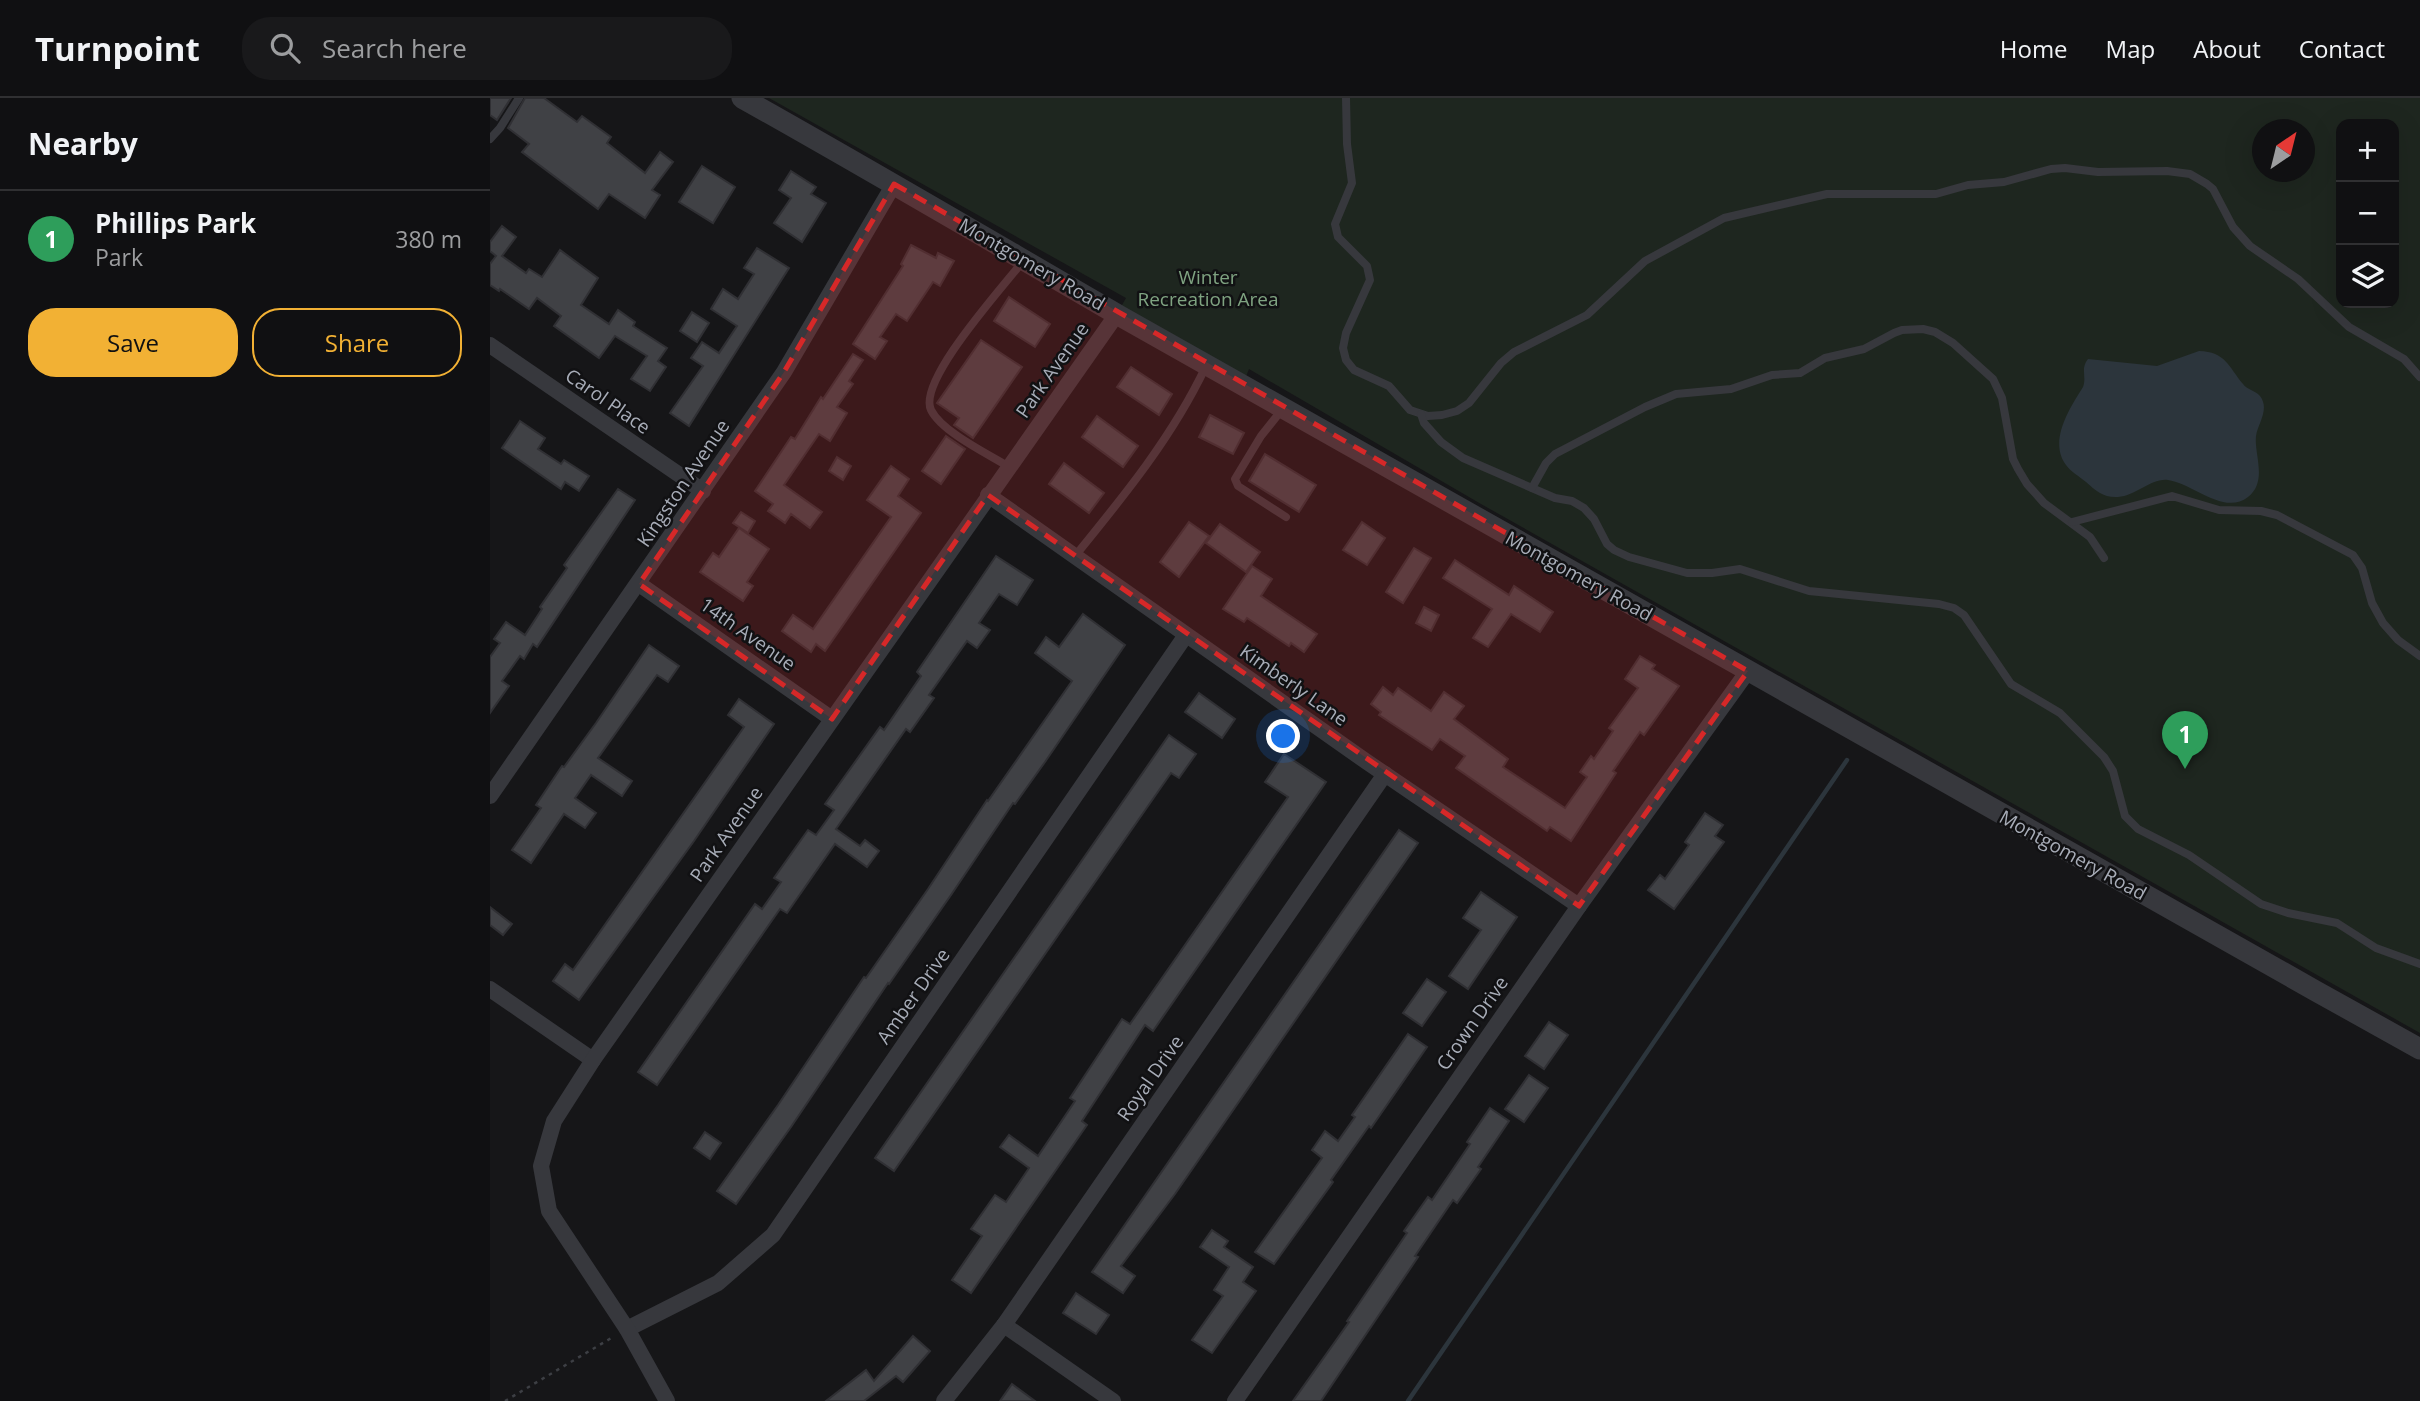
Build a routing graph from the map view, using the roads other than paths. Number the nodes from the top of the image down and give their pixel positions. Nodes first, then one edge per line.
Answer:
1 (519, 98) edge
2 (742, 98) edge
3 (1346, 98) edge
4 (490, 139) edge
5 (894, 184) junction
6 (1024, 260) junction
7 (1117, 314) junction
8 (490, 345) edge
9 (1207, 365) junction
10 (2420, 377) edge
11 (1283, 409) junction
12 (1421, 414) junction
13 (1009, 467) junction
14 (1532, 488) junction
15 (703, 491) junction
16 (988, 495) junction
17 (1286, 517) dead end
18 (2072, 522) junction
19 (1075, 556) junction
20 (2104, 558) dead end
21 (639, 584) junction
22 (1186, 635) junction
23 (2420, 656) edge
24 (1748, 671) junction
25 (832, 719) junction
26 (1385, 775) junction
27 (490, 796) edge
28 (1578, 906) junction
29 (2420, 964) edge
30 (490, 989) edge
31 (2420, 1049) edge
32 (593, 1060) junction
33 (1004, 1325) junction
34 (622, 1332) junction
35 (667, 1401) edge
36 (944, 1401) edge
37 (1114, 1401) edge
38 (1234, 1401) edge

1 - 4 lane
2 - 5 street, Montgomery Road
3 - 12 lane
5 - 6 street, Montgomery Road
5 - 15 street, Kingston Avenue
6 - 7 street, Montgomery Road
6 - 13 lane
7 - 9 street, Montgomery Road
7 - 13 street, Park Avenue
8 - 15 street, Carol Place
9 - 11 street, Montgomery Road
9 - 19 lane
10 - 12 lane
11 - 17 lane
11 - 24 street, Montgomery Road
12 - 14 lane
13 - 16 street, Park Avenue
14 - 18 lane
14 - 29 lane
15 - 21 street, Kingston Avenue
16 - 19 street, Kimberly Lane
16 - 25 street, Park Avenue
18 - 20 lane
18 - 23 lane
19 - 22 street, Kimberly Lane
21 - 25 street, 14th Avenue
21 - 27 street, Kingston Avenue
22 - 26 street, Kimberly Lane
22 - 34 street, Amber Drive
24 - 28 street, Crown Drive
24 - 31 street, Montgomery Road
25 - 32 street, Park Avenue
26 - 28 street, Kimberly Lane
26 - 33 street, Royal Drive
28 - 38 street, Crown Drive
30 - 32 street
32 - 34 street, Park Avenue
33 - 36 street, Royal Drive
33 - 37 street
34 - 35 street, Park Avenue

